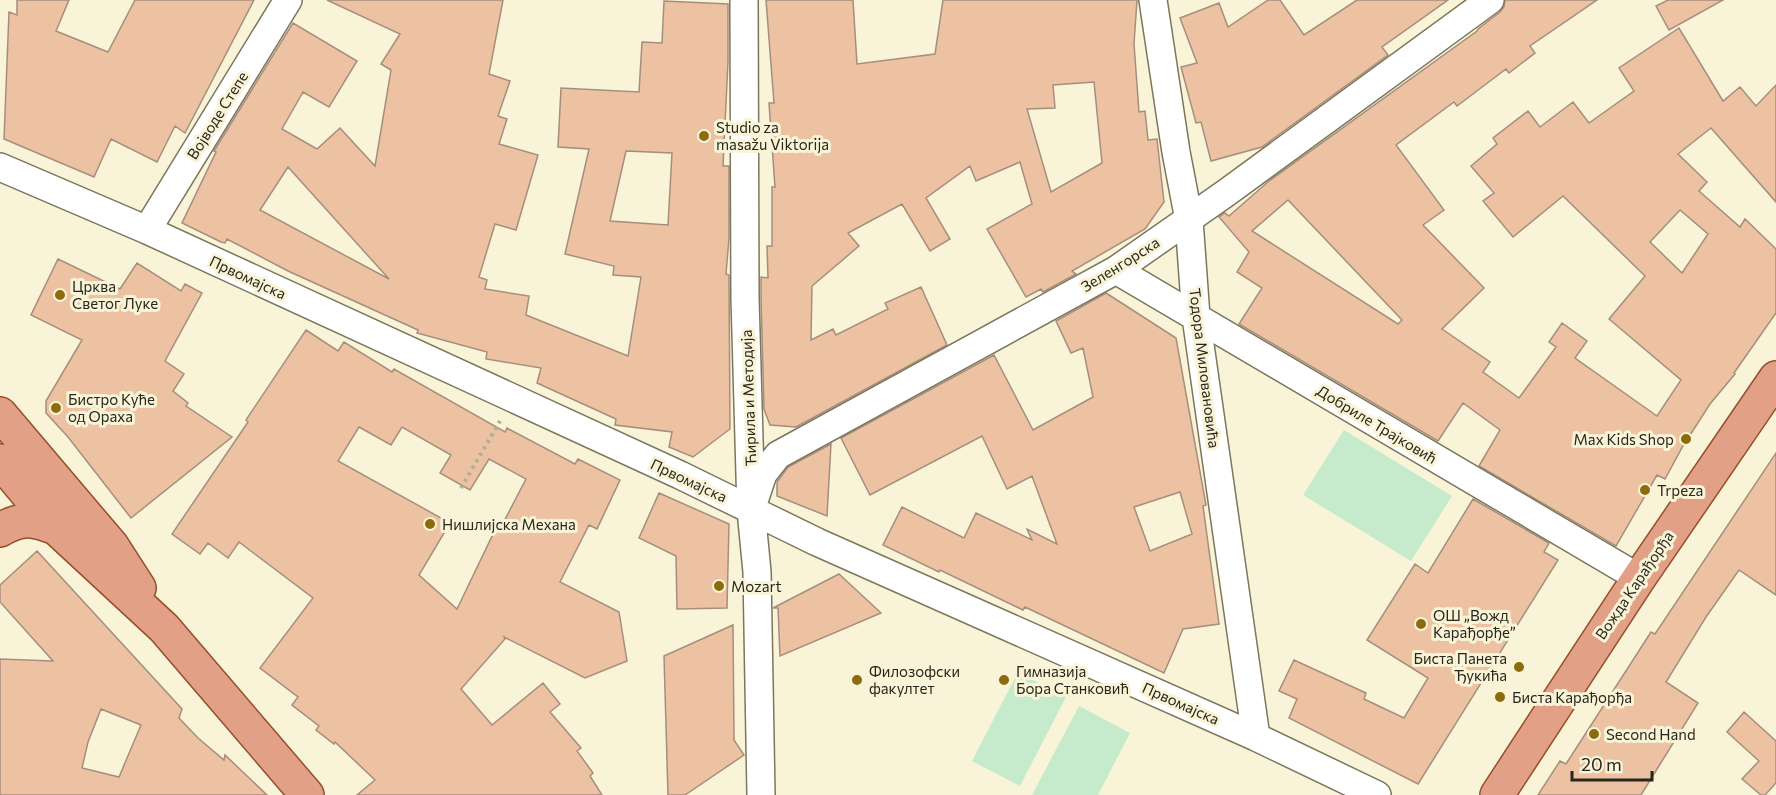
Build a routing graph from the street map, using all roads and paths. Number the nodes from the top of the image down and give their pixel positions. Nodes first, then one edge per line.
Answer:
1 (288, 0) edge
2 (744, 0) edge
3 (1153, 0) edge
4 (1490, 0) edge
5 (0, 167) edge
6 (1189, 220) junction
7 (147, 230) junction
8 (1116, 270) junction
9 (1196, 316) junction
10 (1776, 378) edge
11 (504, 413) dead end
12 (0, 414) edge
13 (0, 461) edge
14 (462, 488) dead end
15 (751, 510) junction
16 (56, 528) junction
17 (0, 530) edge
18 (1639, 578) junction
19 (164, 628) junction
20 (1256, 737) junction
21 (307, 795) edge
22 (761, 795) edge
23 (1377, 795) edge
24 (1497, 795) edge

1 - 7 street, Војводе Степе
2 - 15 street, Ћирила и Методија
3 - 6 street, Тодора Миловановића
4 - 6 street, Зеленгорска
5 - 7 street, Првомајска
6 - 8 street, Зеленгорска
6 - 9 street, Тодора Миловановића
7 - 15 street, Првомајска
8 - 9 street, Добриле Трајковић
8 - 15 street, Зеленгорска
9 - 18 street, Добриле Трајковић
9 - 20 street, Тодора Миловановића
10 - 18 main road, Вожда Карађорђа
11 - 14 path
12 - 19 main road
13 - 16 main road
15 - 20 street, Првомајска
15 - 22 street, Ћирила и Методија
16 - 17 main road
16 - 19 main road
18 - 24 main road, Вожда Карађорђа
19 - 21 main road
20 - 23 street, Првомајска

